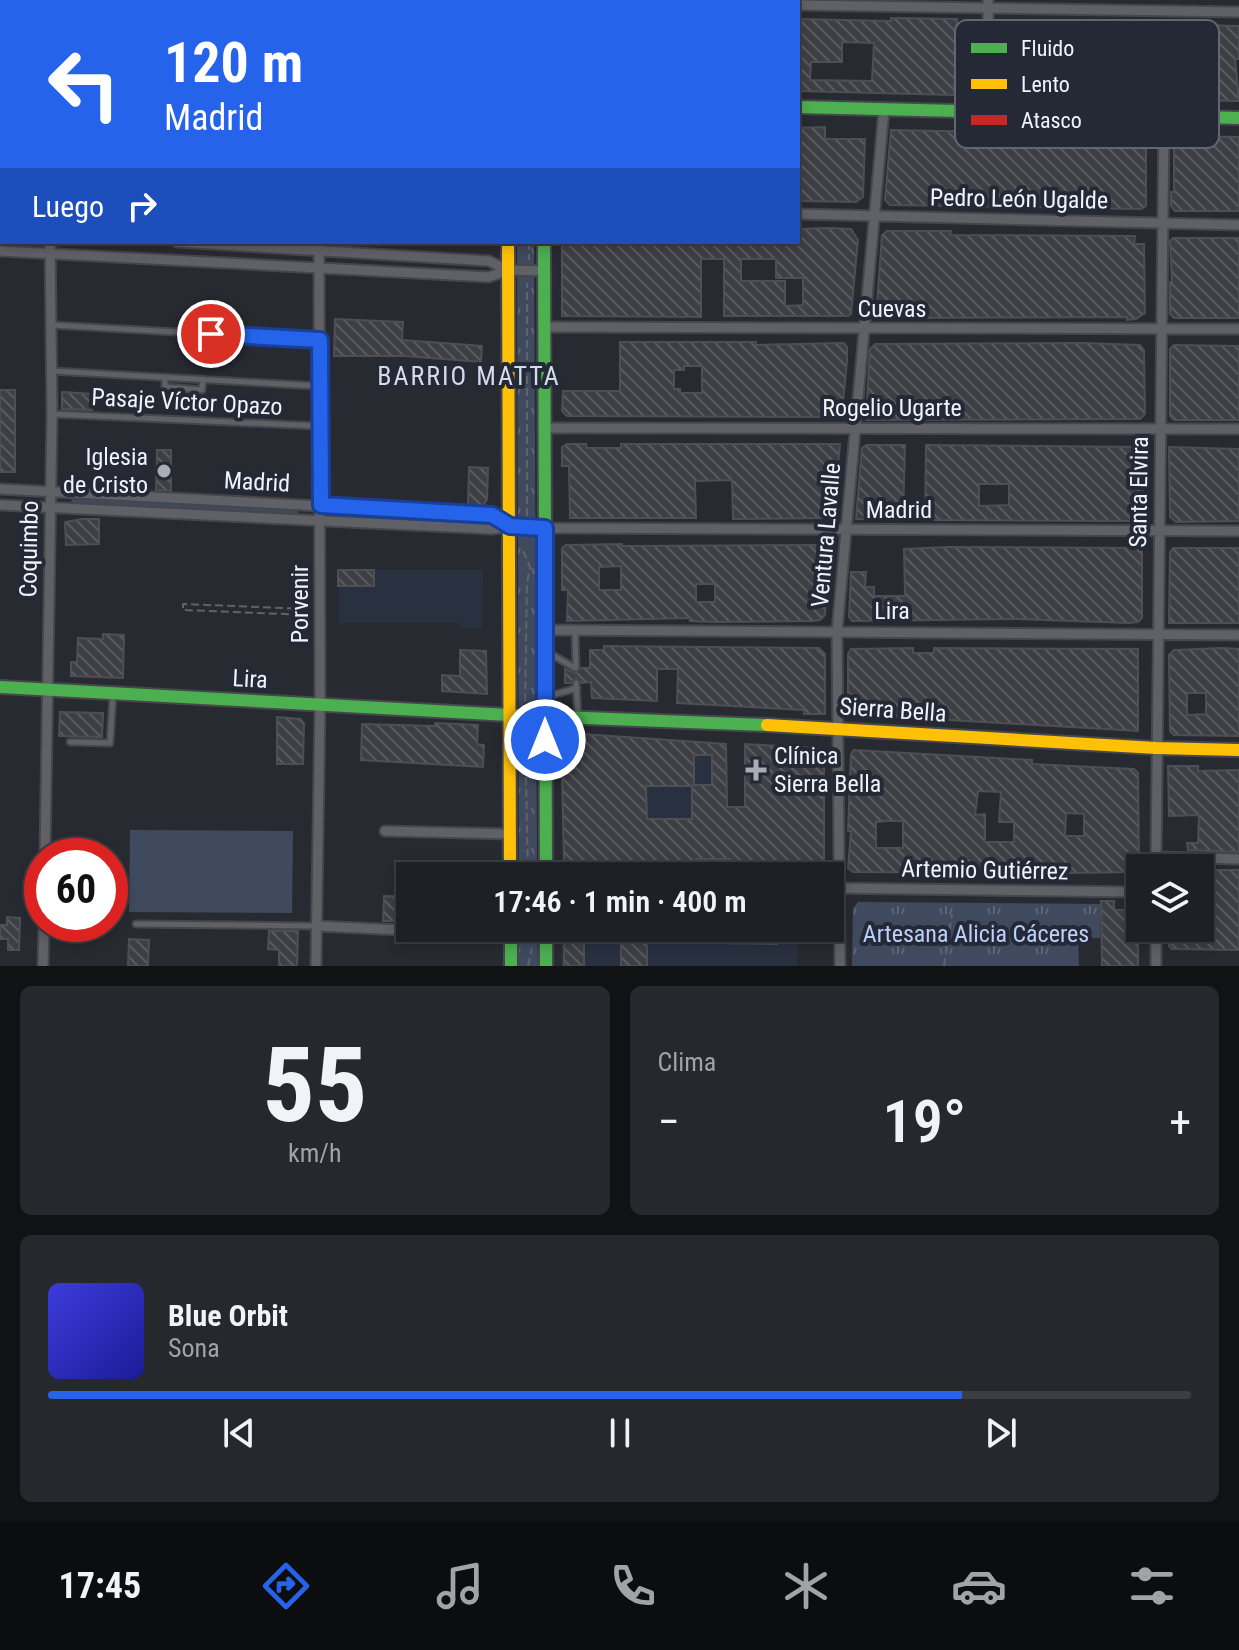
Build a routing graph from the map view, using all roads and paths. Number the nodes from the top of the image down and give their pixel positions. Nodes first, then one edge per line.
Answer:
1 (988, 4) edge
2 (800, 5) edge
3 (1114, 5) edge
4 (1239, 12) edge
5 (800, 107) edge
6 (884, 109) junction
7 (955, 111) edge
8 (1219, 117) edge
9 (1239, 118) edge
10 (1163, 148) edge
11 (800, 214) edge
12 (875, 216) junction
13 (1162, 223) junction
14 (1239, 225) edge
15 (50, 244) edge
16 (248, 244) edge
17 (508, 244) edge
18 (529, 244) edge
19 (544, 244) edge
20 (319, 246) edge
21 (0, 251) edge
22 (50, 254) junction
23 (320, 268) junction
24 (508, 270) junction
25 (529, 271) junction
26 (545, 271) junction
27 (52, 325) junction
28 (545, 327) junction
29 (863, 329) junction
30 (1161, 329) junction
31 (1239, 329) edge
32 (320, 340) junction
33 (52, 371) junction
34 (165, 377) junction
35 (203, 379) junction
36 (320, 386) junction
37 (52, 414) junction
38 (320, 426) junction
39 (545, 428) junction
40 (855, 428) junction
41 (1160, 429) junction
42 (1239, 429) edge
43 (0, 489) edge
44 (50, 492) junction
45 (0, 505) edge
46 (321, 505) junction
47 (50, 508) junction
48 (321, 521) junction
49 (515, 526) junction
50 (545, 528) junction
51 (846, 529) junction
52 (1159, 531) junction
53 (1239, 531) edge
54 (521, 548) dead end
55 (302, 609) dead end
56 (303, 615) dead end
57 (545, 630) junction
58 (575, 631) junction
59 (837, 632) junction
60 (1157, 634) junction
61 (1239, 635) edge
62 (545, 651) junction
63 (0, 687) edge
64 (47, 690) junction
65 (113, 694) junction
66 (545, 699) junction
67 (525, 701) junction
68 (320, 705) junction
69 (509, 715) junction
70 (525, 715) junction
71 (545, 716) junction
72 (578, 717) junction
73 (838, 728) junction
74 (509, 730) junction
75 (525, 732) junction
76 (545, 732) junction
77 (70, 742) dead end
78 (1156, 748) junction
79 (1239, 750) edge
80 (385, 831) dead end
81 (510, 834) junction
82 (45, 838) edge
83 (1156, 854) edge
84 (1239, 859) edge
85 (1214, 860) edge
86 (510, 862) edge
87 (528, 862) edge
88 (546, 862) edge
89 (835, 862) edge
90 (844, 888) edge
91 (1126, 892) edge
92 (952, 914) dead end
93 (136, 924) dead end
94 (316, 926) junction
95 (396, 928) edge
96 (44, 942) edge
97 (511, 942) edge
98 (546, 942) edge
99 (838, 942) edge
100 (1156, 942) edge
101 (533, 944) dead end
102 (43, 966) edge
103 (316, 966) edge
104 (511, 966) edge
105 (528, 966) edge
106 (546, 966) edge
107 (840, 966) edge
108 (944, 966) edge
109 (1156, 966) edge

1 - 2 street
1 - 3 street
3 - 4 street
5 - 6 main road
6 - 7 main road
6 - 12 street, Ventura Lavalle
8 - 9 main road
10 - 13 street, Santa Elvira
11 - 12 street, Pedro León Ugalde
12 - 13 street, Pedro León Ugalde
12 - 29 street, Ventura Lavalle
13 - 14 street, Pedro León Ugalde
13 - 30 street, Santa Elvira
15 - 22 street, Coquimbo
16 - 20 street
17 - 24 main road
18 - 25 path
19 - 26 main road
20 - 23 street, Porvenir
20 - 24 street
21 - 22 street
22 - 23 street
22 - 27 street, Coquimbo
23 - 24 street
23 - 32 street, Porvenir
24 - 25 street
24 - 49 main road
25 - 26 street
25 - 49 path
26 - 28 main road
27 - 32 lane
27 - 33 street, Coquimbo
28 - 29 street, Cuevas
28 - 39 main road
29 - 30 street, Cuevas
29 - 40 street, Ventura Lavalle
30 - 31 street, Cuevas
30 - 41 street, Santa Elvira
32 - 36 street, Porvenir
33 - 34 lane
33 - 37 street, Coquimbo
34 - 35 lane
34 - 35 lane
35 - 36 lane
36 - 38 street, Porvenir
37 - 38 lane, Pasaje Víctor Opazo
37 - 44 street, Coquimbo
38 - 46 street, Porvenir
39 - 40 street, Rogelio Ugarte
39 - 50 main road
40 - 41 street, Rogelio Ugarte
40 - 51 street, Ventura Lavalle
41 - 42 street, Rogelio Ugarte
41 - 52 street, Santa Elvira
43 - 44 street, Madrid
44 - 46 street, Madrid
44 - 47 street, Coquimbo
45 - 47 street, Madrid
46 - 48 street, Porvenir
46 - 49 street, Madrid
47 - 48 street, Madrid
47 - 64 street, Coquimbo
48 - 49 street, Madrid
48 - 68 street, Porvenir
49 - 50 street, Madrid
49 - 69 main road
50 - 51 street, Madrid
50 - 57 main road
51 - 52 street, Madrid
51 - 59 street, Ventura Lavalle
52 - 53 street, Madrid
52 - 60 street, Santa Elvira
54 - 67 path
55 - 56 path
57 - 58 street, Lira
57 - 62 main road
58 - 59 street, Lira
58 - 62 lane
59 - 60 street, Lira
59 - 73 street, Ventura Lavalle
60 - 61 street, Lira
60 - 78 street, Santa Elvira
62 - 66 main road
63 - 64 main road, Lira
64 - 65 main road, Lira
64 - 82 street, Coquimbo
65 - 68 main road, Lira
65 - 77 lane
66 - 67 path
66 - 71 main road
66 - 72 lane
67 - 70 path
68 - 69 main road, Lira
68 - 94 street, Porvenir
69 - 70 main road, Lira
69 - 74 main road
70 - 71 main road, Lira
70 - 75 path
71 - 72 main road, Sierra Bella
71 - 76 main road
72 - 73 main road, Sierra Bella
73 - 78 main road, Sierra Bella
73 - 89 street, Ventura Lavalle
74 - 75 path
74 - 81 main road
75 - 76 path
75 - 87 path
76 - 88 main road
78 - 79 main road, Sierra Bella
78 - 83 street, Santa Elvira
80 - 81 street
81 - 86 main road
84 - 85 street
90 - 91 street, Artemio Gutiérrez
92 - 108 path
93 - 94 lane
94 - 95 street
94 - 103 street, Porvenir
96 - 102 street
97 - 104 main road
98 - 106 main road
99 - 107 street, Ventura Lavalle
100 - 109 street
101 - 105 path

